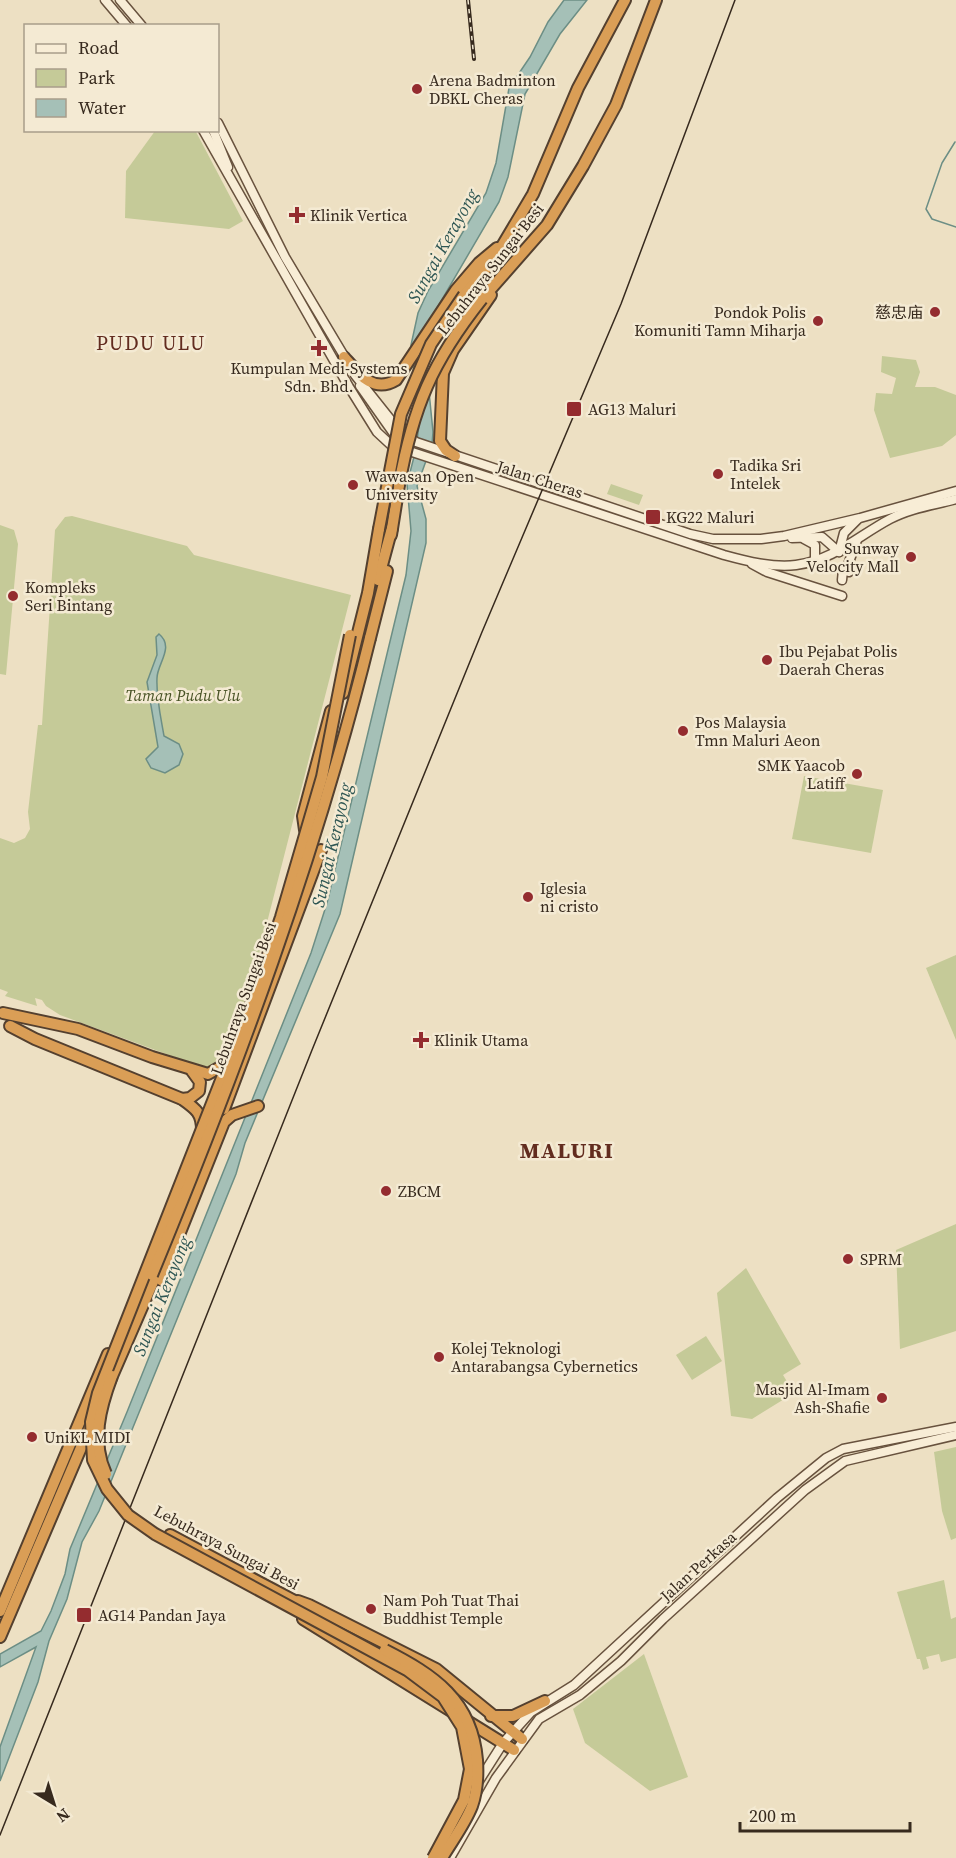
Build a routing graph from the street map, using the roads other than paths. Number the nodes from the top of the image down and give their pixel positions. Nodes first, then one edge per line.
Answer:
1 (105, 0) edge
2 (120, 0) edge
3 (625, 0) edge
4 (656, 0) edge
5 (124, 24) edge
6 (140, 24) edge
7 (219, 125) edge
8 (204, 132) edge
9 (214, 132) edge
10 (229, 176) junction
11 (506, 272) junction
12 (460, 292) junction
13 (344, 357) junction
14 (395, 431) junction
15 (384, 439) junction
16 (400, 448) junction
17 (412, 454) junction
18 (455, 456) junction
19 (398, 460) dead end
20 (956, 491) edge
21 (956, 499) edge
22 (860, 518) junction
23 (392, 528) junction
24 (378, 529) junction
25 (784, 536) junction
26 (801, 538) junction
27 (857, 540) junction
28 (839, 552) junction
29 (745, 560) junction
30 (815, 561) junction
31 (842, 579) dead end
32 (842, 596) dead end
33 (350, 648) dead end
34 (352, 674) junction
35 (305, 830) junction
36 (321, 850) dead end
37 (297, 915) junction
38 (3, 1012) dead end
39 (10, 1026) dead end
40 (235, 1049) junction
41 (192, 1071) junction
42 (182, 1099) junction
43 (258, 1106) dead end
44 (202, 1131) junction
45 (137, 1319) junction
46 (956, 1427) edge
47 (956, 1435) edge
48 (848, 1460) junction
49 (816, 1467) junction
50 (297, 1607) junction
51 (0, 1611) edge
52 (0, 1636) edge
53 (444, 1675) junction
54 (433, 1699) junction
55 (545, 1701) junction
56 (490, 1716) junction
57 (483, 1730) junction
58 (512, 1732) junction
59 (522, 1739) junction
60 (503, 1743) junction
61 (469, 1750) joint
62 (514, 1750) junction
63 (471, 1797) junction
64 (434, 1858) edge
65 (442, 1858) edge
66 (450, 1858) edge

1 - 5 main road
2 - 6 main road
3 - 12 highway, Lebuhraya Sungai Besi
4 - 11 highway, Lebuhraya Sungai Besi
7 - 13 main road
8 - 10 main road, Jalan Cheras
9 - 10 main road
10 - 15 main road, Jalan Cheras
11 - 18 highway
11 - 23 highway, Lebuhraya Sungai Besi, bridge
12 - 13 highway
12 - 24 highway, Lebuhraya Sungai Besi, bridge
13 - 14 main road
14 - 15 main road
14 - 16 main road
14 - 18 main road, Jalan Cheras
15 - 16 main road, Jalan Cheras
16 - 17 main road, Jalan Cheras
17 - 19 main road
17 - 29 main road, Jalan Cheras
18 - 25 main road, Jalan Cheras
20 - 22 main road, Jalan Cheras
21 - 27 main road, Jalan Cheras
22 - 25 main road, Jalan Cheras
22 - 28 main road
23 - 34 highway
23 - 50 highway, Lebuhraya Sungai Besi, bridge
24 - 34 highway
24 - 50 highway, Lebuhraya Sungai Besi, bridge
25 - 26 main road
26 - 28 main road
26 - 30 main road
27 - 28 main road, Jalan Cheras
27 - 31 main road
28 - 30 main road, Jalan Cheras
29 - 30 main road, Jalan Cheras
29 - 32 main road
33 - 35 highway
34 - 35 highway
34 - 37 highway
35 - 40 highway
36 - 37 highway
37 - 45 highway
38 - 41 highway
39 - 42 highway
40 - 41 highway
40 - 44 highway
41 - 42 highway
42 - 44 highway
43 - 45 highway
44 - 51 highway
45 - 52 highway
46 - 49 main road, Jalan Perkasa
47 - 48 main road, Jalan Perkasa
48 - 49 main road
48 - 59 main road, Jalan Perkasa
49 - 55 main road, Jalan Perkasa
50 - 53 highway
50 - 54 highway, bridge
50 - 64 highway, Lebuhraya Sungai Besi, bridge
50 - 65 highway, Lebuhraya Sungai Besi, bridge
53 - 54 highway
53 - 56 highway
54 - 57 highway
55 - 56 highway
55 - 58 main road, Jalan Perkasa
56 - 58 highway
57 - 60 highway
57 - 61 highway
58 - 59 highway
58 - 60 main road, Jalan Perkasa
59 - 62 main road, Jalan Perkasa
60 - 62 highway
60 - 63 main road, Jalan Perkasa
61 - 63 main road
62 - 66 main road, Jalan Perkasa
63 - 64 main road, Jalan Perkasa

